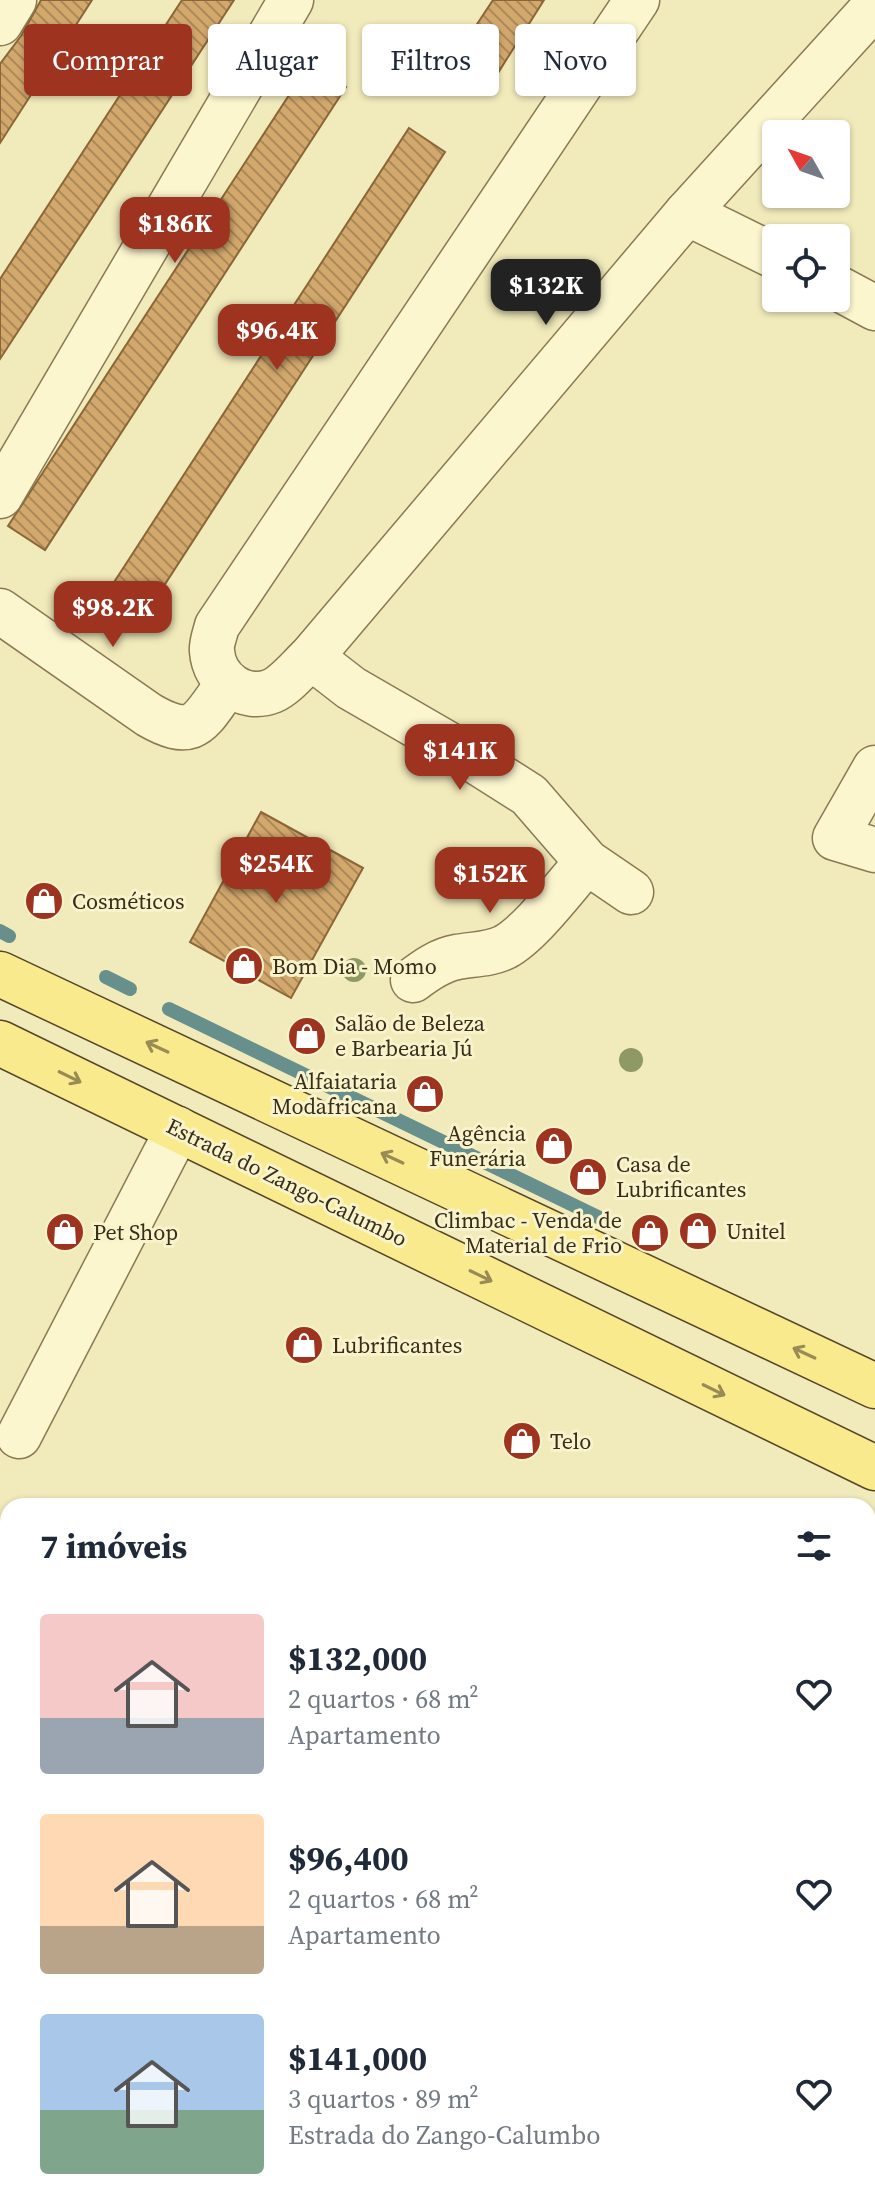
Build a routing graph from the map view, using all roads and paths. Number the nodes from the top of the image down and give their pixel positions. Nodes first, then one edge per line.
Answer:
1 (14, 0) edge
2 (291, 0) edge
3 (637, 0) edge
4 (875, 6) edge
5 (0, 23) edge
6 (687, 213) junction
7 (762, 250) edge
8 (850, 295) edge
9 (875, 308) edge
10 (0, 496) edge
11 (0, 611) edge
12 (311, 657) junction
13 (227, 685) junction
14 (875, 768) edge
15 (875, 850) edge
16 (587, 862) junction
17 (631, 892) dead end
18 (0, 974) edge
19 (413, 980) dead end
20 (0, 1043) edge
21 (178, 1129) junction
22 (875, 1386) edge
23 (19, 1436) dead end
24 (875, 1468) edge

1 - 5 street
2 - 10 street
3 - 13 street
4 - 6 street
6 - 7 street
6 - 12 street
8 - 9 street
11 - 13 street
12 - 13 street
12 - 16 street
14 - 15 street
16 - 17 street
16 - 19 street
22 -> 18 main road
20 -> 21 main road, Estrada do Zango-Calumbo
21 - 23 street
21 -> 24 main road, Estrada do Zango-Calumbo

